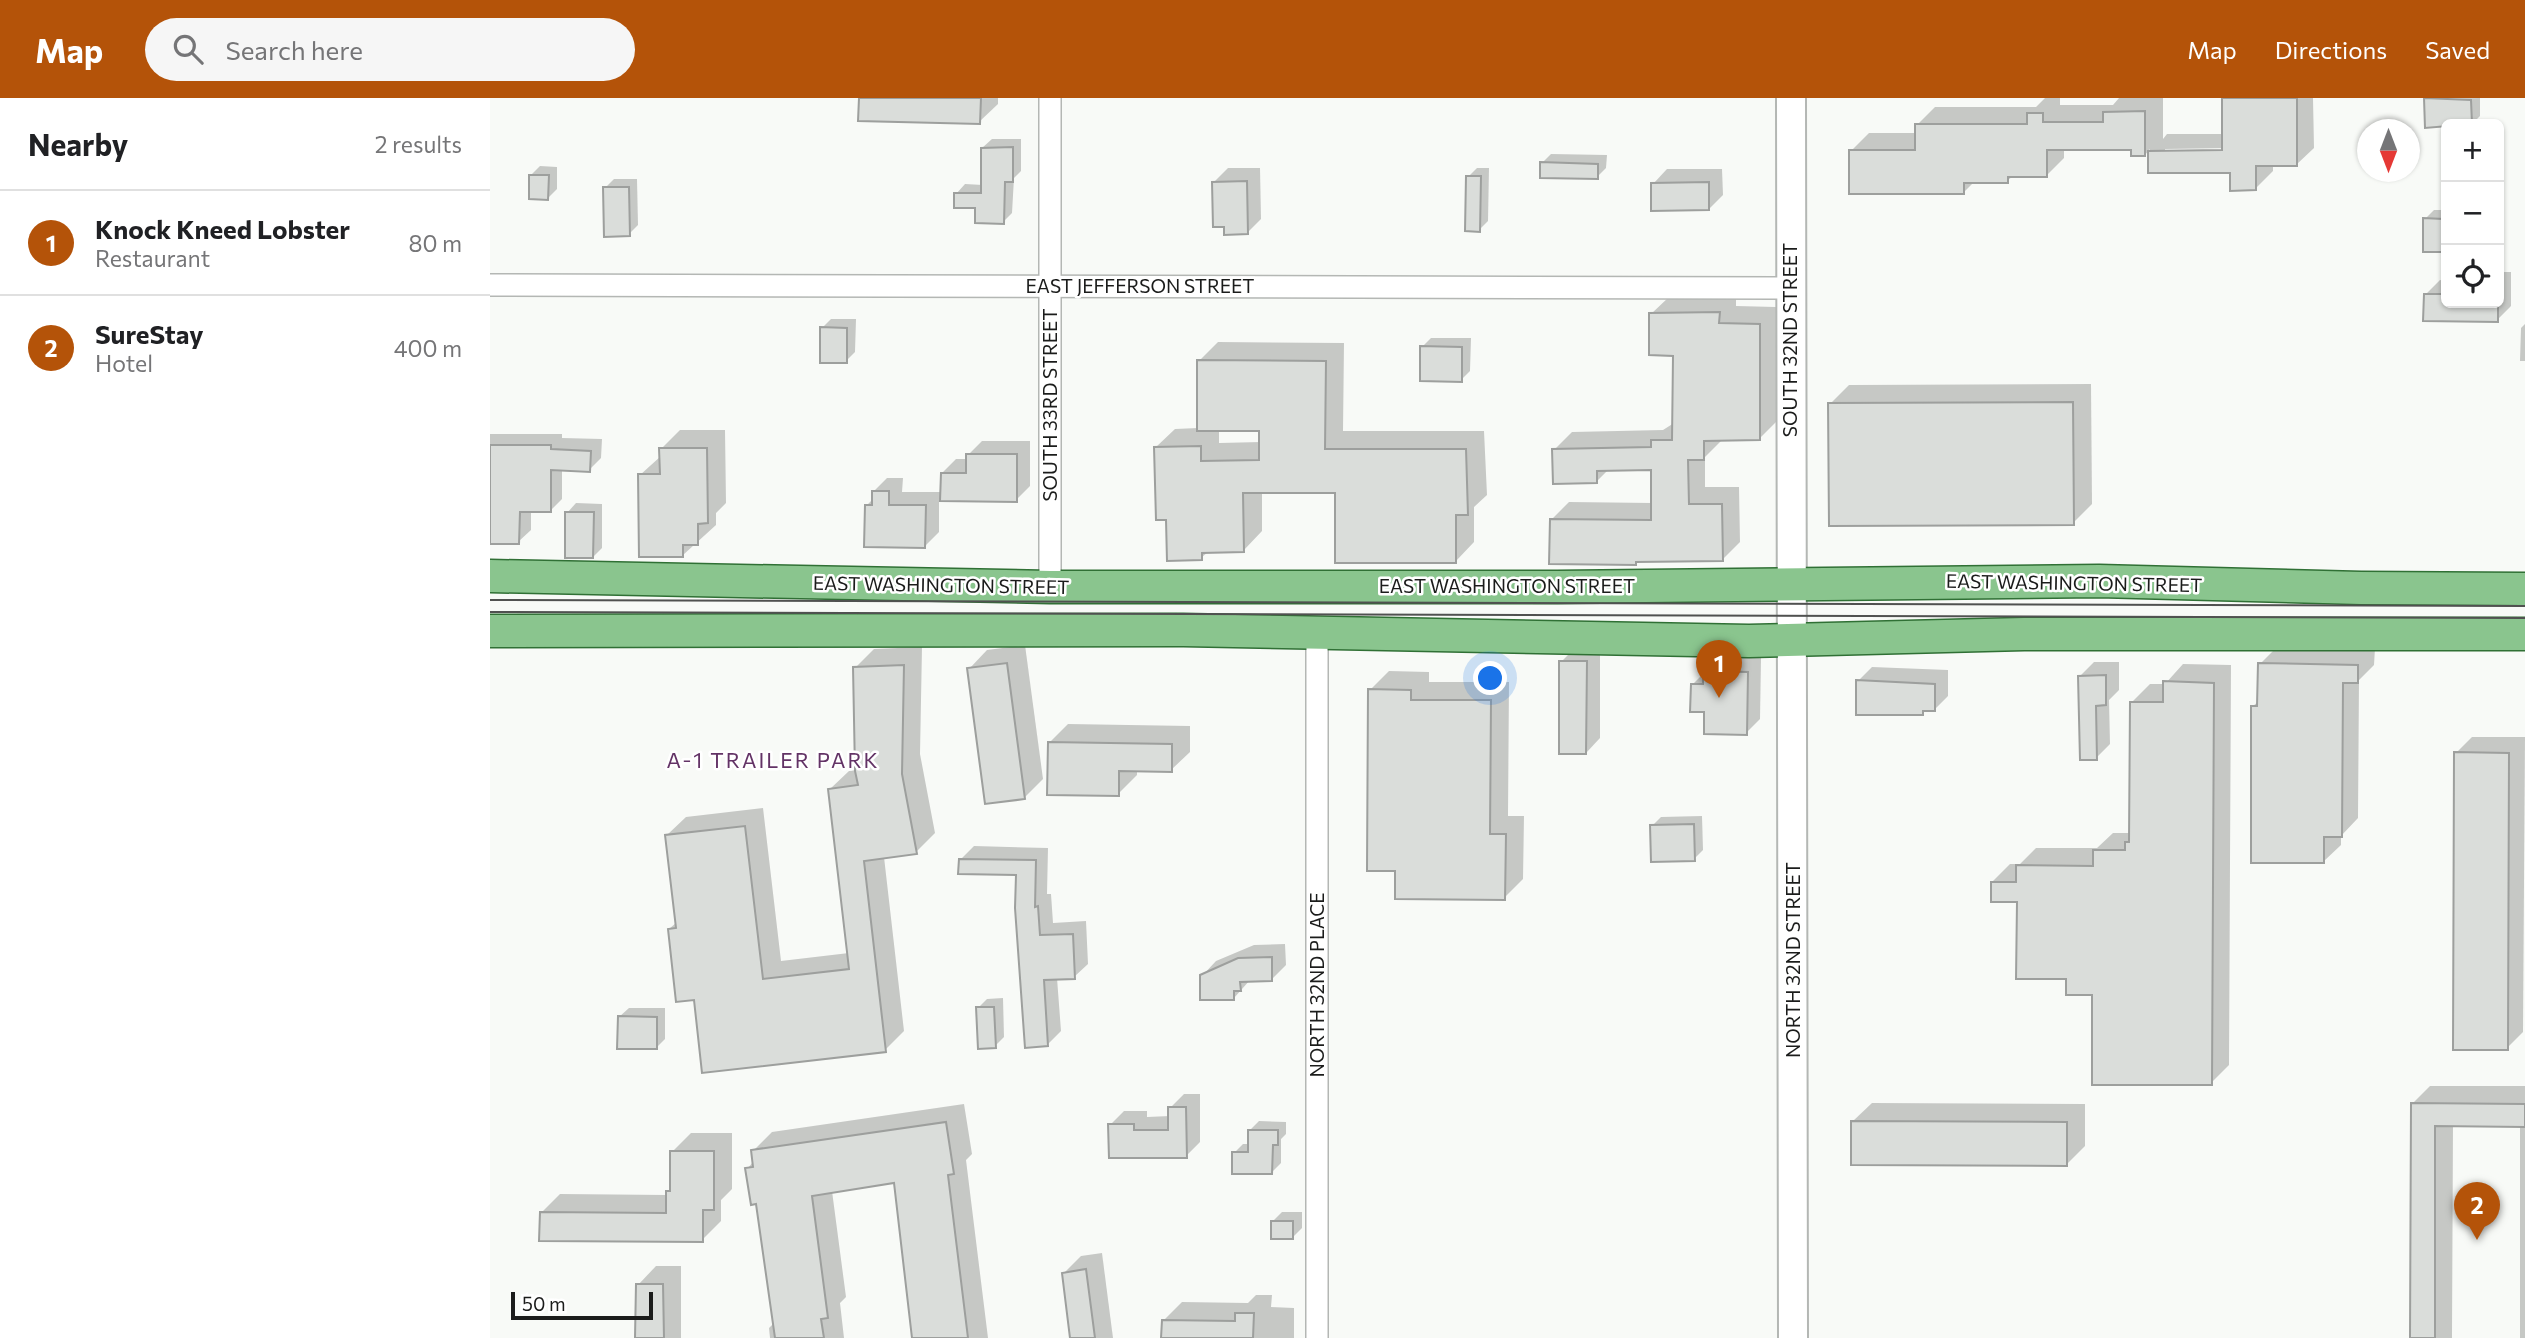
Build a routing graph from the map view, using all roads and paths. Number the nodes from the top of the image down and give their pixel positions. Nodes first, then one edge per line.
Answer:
1 (1050, 98) edge
2 (1791, 98) edge
3 (490, 285) edge
4 (1049, 286) junction
5 (1790, 288) junction
6 (490, 576) edge
7 (1791, 583) junction
8 (1050, 587) junction
9 (2525, 589) edge
10 (490, 631) edge
11 (1317, 631) junction
12 (2525, 634) edge
13 (1791, 639) junction
14 (1317, 1338) edge
15 (1793, 1338) edge

1 - 4 street, SOUTH 33RD STREET
2 - 5 main road, SOUTH 32ND STREET
3 - 4 street, EAST JEFFERSON STREET
4 - 5 street, EAST JEFFERSON STREET
4 - 8 street, SOUTH 33RD STREET
5 - 7 main road, SOUTH 32ND STREET
6 - 8 main road, EAST WASHINGTON STREET
7 - 8 main road, EAST WASHINGTON STREET
7 - 9 main road, EAST WASHINGTON STREET
7 - 13 main road, NORTH 32ND STREET
10 - 11 main road
11 - 13 main road
11 - 14 street, NORTH 32ND PLACE
12 - 13 main road
13 - 15 main road, NORTH 32ND STREET

